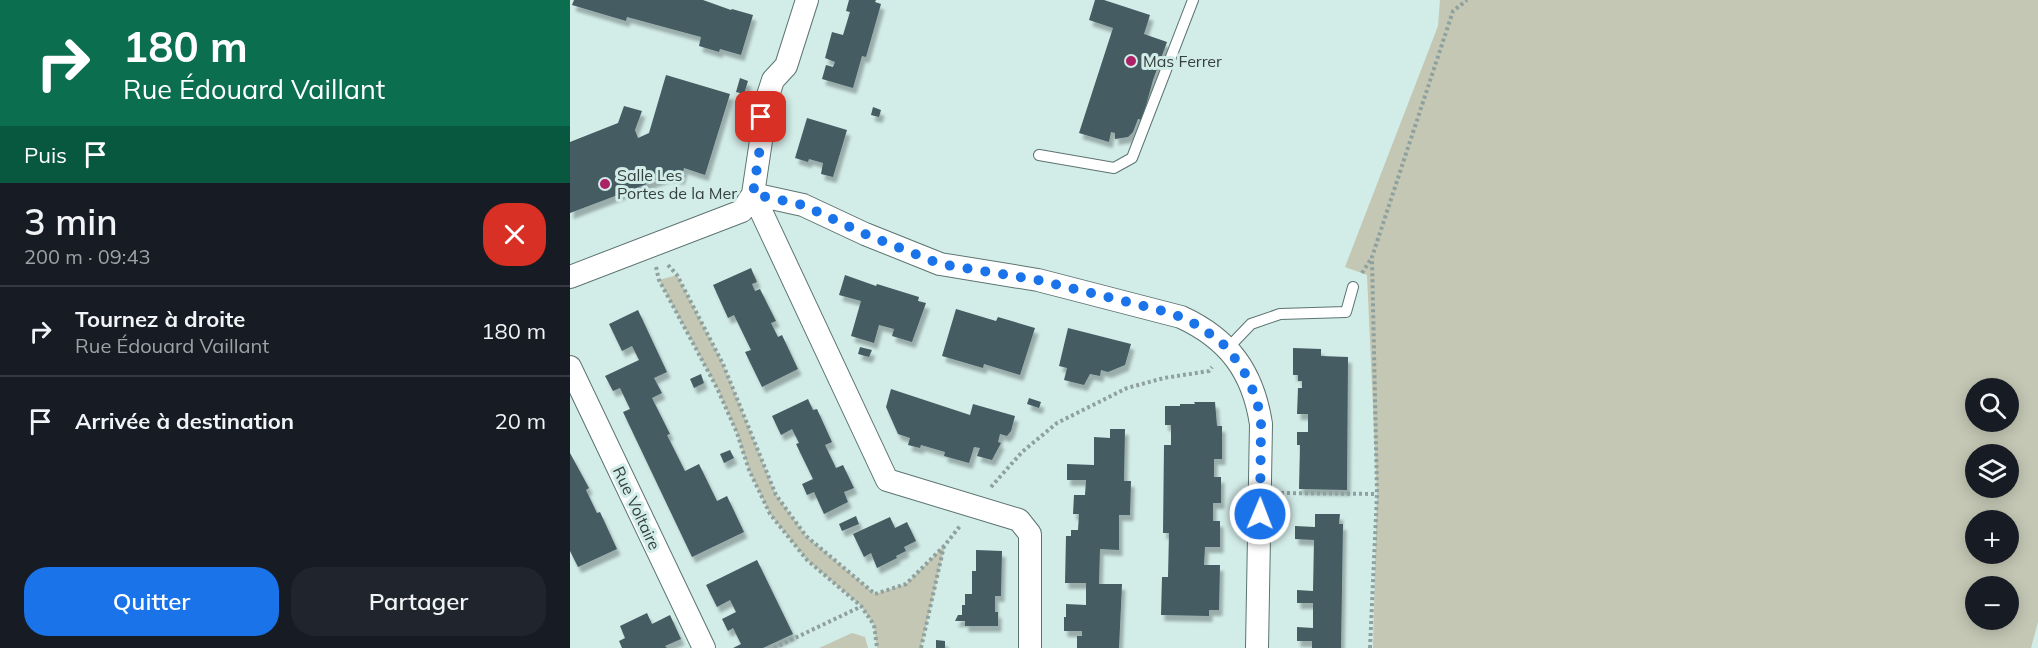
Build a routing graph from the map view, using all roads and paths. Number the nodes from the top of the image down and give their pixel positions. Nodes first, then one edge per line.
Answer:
1 (807, 0) edge
2 (1193, 0) edge
3 (1467, 0) edge
4 (1039, 155) dead end
5 (753, 194) junction
6 (651, 246) junction
7 (570, 277) edge
8 (1353, 287) dead end
9 (1228, 348) junction
10 (570, 368) edge
11 (1260, 492) junction
12 (1377, 494) junction
13 (974, 506) junction
14 (945, 545) junction
15 (861, 606) junction
16 (704, 648) edge
17 (774, 648) edge
18 (877, 648) edge
19 (921, 648) edge
20 (1030, 648) edge
21 (1257, 648) edge
22 (1370, 648) edge

1 - 5 street
2 - 4 lane
3 - 12 path
5 - 6 street
5 - 9 street
5 - 13 street
6 - 7 street
6 - 14 path
6 - 15 path
8 - 9 lane
9 - 11 street
9 - 13 path
10 - 16 street, Rue Voltaire
11 - 12 path
11 - 21 street
12 - 22 path
13 - 14 path
13 - 20 street
14 - 19 path
15 - 17 path
15 - 18 path

